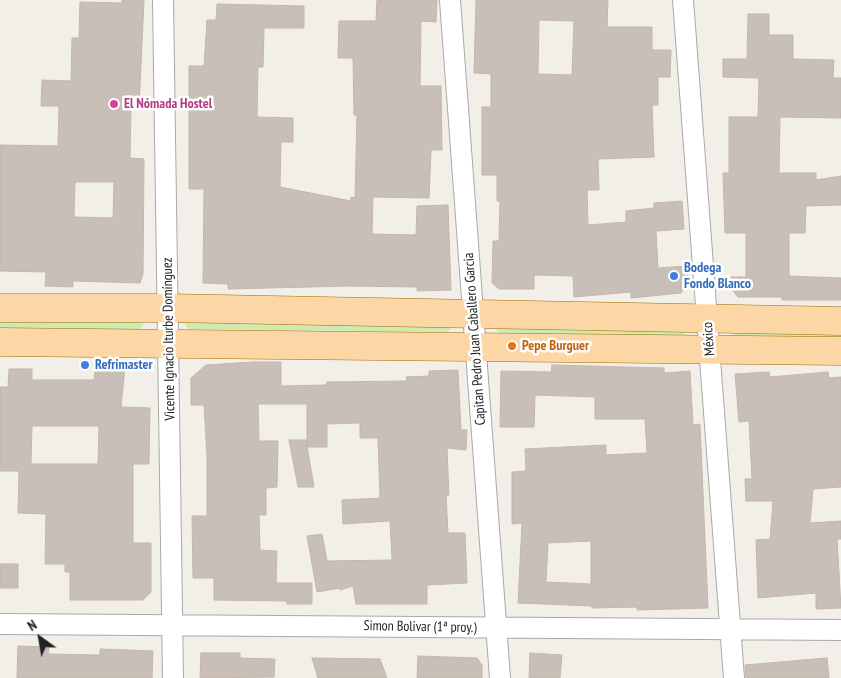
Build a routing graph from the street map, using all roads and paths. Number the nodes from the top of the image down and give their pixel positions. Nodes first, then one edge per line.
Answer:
1 (163, 0) edge
2 (450, 0) edge
3 (683, 0) edge
4 (0, 308) edge
5 (168, 308) junction
6 (473, 314) junction
7 (708, 319) junction
8 (841, 321) edge
9 (0, 342) edge
10 (169, 344) junction
11 (476, 347) junction
12 (710, 349) junction
13 (841, 351) edge
14 (0, 624) edge
15 (173, 625) junction
16 (496, 628) junction
17 (731, 630) junction
18 (841, 630) edge
19 (173, 678) edge
20 (500, 678) edge
21 (734, 678) edge

1 - 5 street, Vicente Ignacio Iturbe Domínguez
2 - 6 street, Capitan Pedro Juan Caballero Garcia
3 - 7 street, México
4 - 5 main road
5 - 6 main road
5 - 10 street, Vicente Ignacio Iturbe Domínguez
6 - 7 main road
6 - 11 street, Capitan Pedro Juan Caballero Garcia
7 - 8 main road
7 - 12 street, México
9 - 10 main road
10 - 11 main road
10 - 15 street, Vicente Ignacio Iturbe Domínguez
11 - 12 main road
11 - 16 street, Capitan Pedro Juan Caballero Garcia
12 - 13 main road
12 - 17 street, México
14 - 15 street, Simon Bolivar (1ª proy.)
15 - 16 street, Simon Bolivar (1ª proy.)
15 - 19 street, Vicente Ignacio Iturbe Domínguez
16 - 17 street, Simon Bolivar (1ª proy.)
16 - 20 street, Capitan Pedro Juan Caballero Garcia
17 - 18 street, Simon Bolivar (1ª proy.)
17 - 21 street, México

